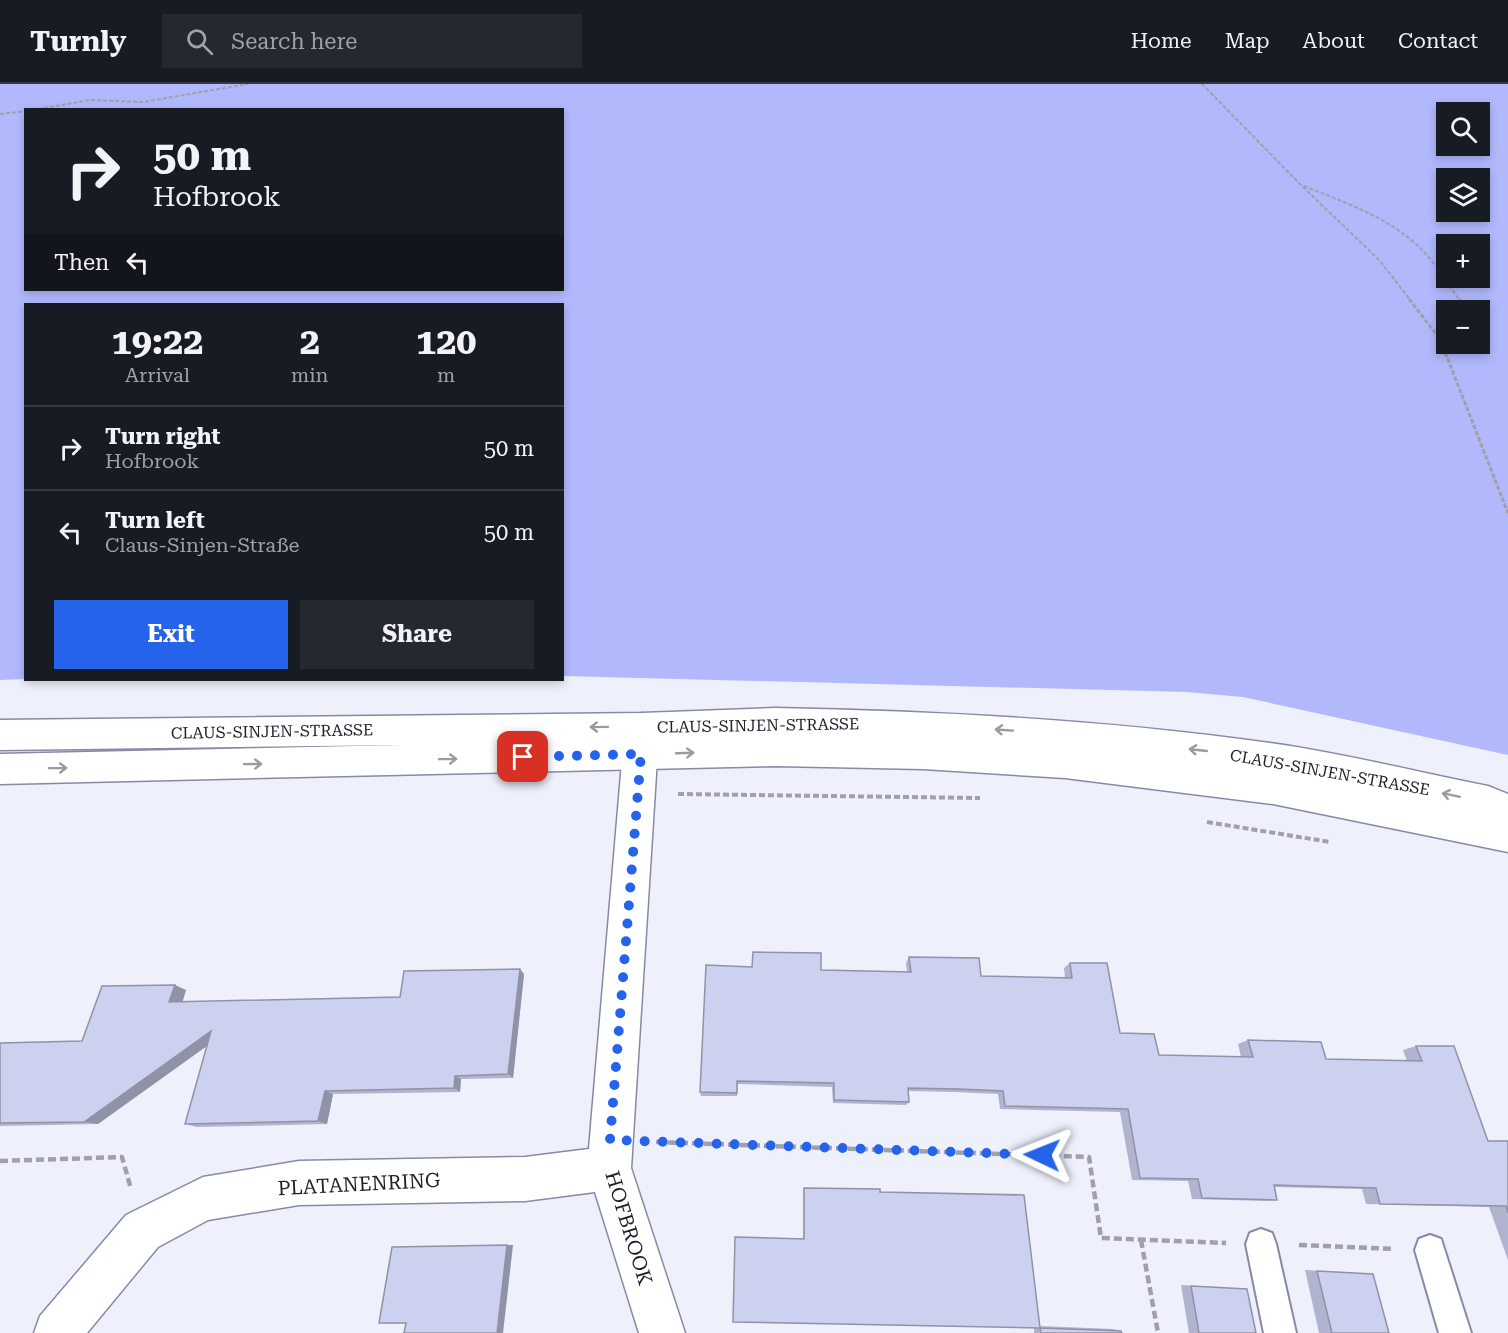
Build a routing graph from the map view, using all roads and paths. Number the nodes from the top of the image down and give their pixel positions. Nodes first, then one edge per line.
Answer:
1 (249, 84) edge
2 (1202, 84) edge
3 (44, 108) edge
4 (24, 111) edge
5 (0, 114) edge
6 (1300, 184) junction
7 (1459, 300) edge
8 (1508, 513) edge
9 (0, 735) edge
10 (641, 740) junction
11 (0, 769) edge
12 (638, 794) junction
13 (990, 798) dead end
14 (1508, 810) edge
15 (1202, 821) dead end
16 (1508, 835) edge
17 (1331, 842) dead end
18 (609, 1154) junction
19 (0, 1161) edge
20 (142, 1231) junction
21 (1141, 1240) junction
22 (1261, 1244) junction
23 (1430, 1250) joint
24 (57, 1333) edge
25 (662, 1333) edge
26 (1158, 1333) edge
27 (1280, 1333) edge
28 (1455, 1333) edge

1 - 3 path
2 - 6 path
4 - 5 path
6 - 7 path
6 - 8 path
10 -> 9 street, CLAUS-SINJEN-STRASSE
11 -> 10 street, CLAUS-SINJEN-STRASSE
10 - 12 street, HOFBROOK
14 -> 10 street, CLAUS-SINJEN-STRASSE
10 -> 16 street, CLAUS-SINJEN-STRASSE
12 - 13 path
12 - 18 street, HOFBROOK
15 - 17 path
18 - 20 street, PLATANENRING
18 - 21 path
18 - 25 street, HOFBROOK
19 - 20 path
20 - 24 street, PLATANENRING
21 - 22 path
21 - 26 path
22 - 23 path
22 - 27 lane
23 - 28 lane

